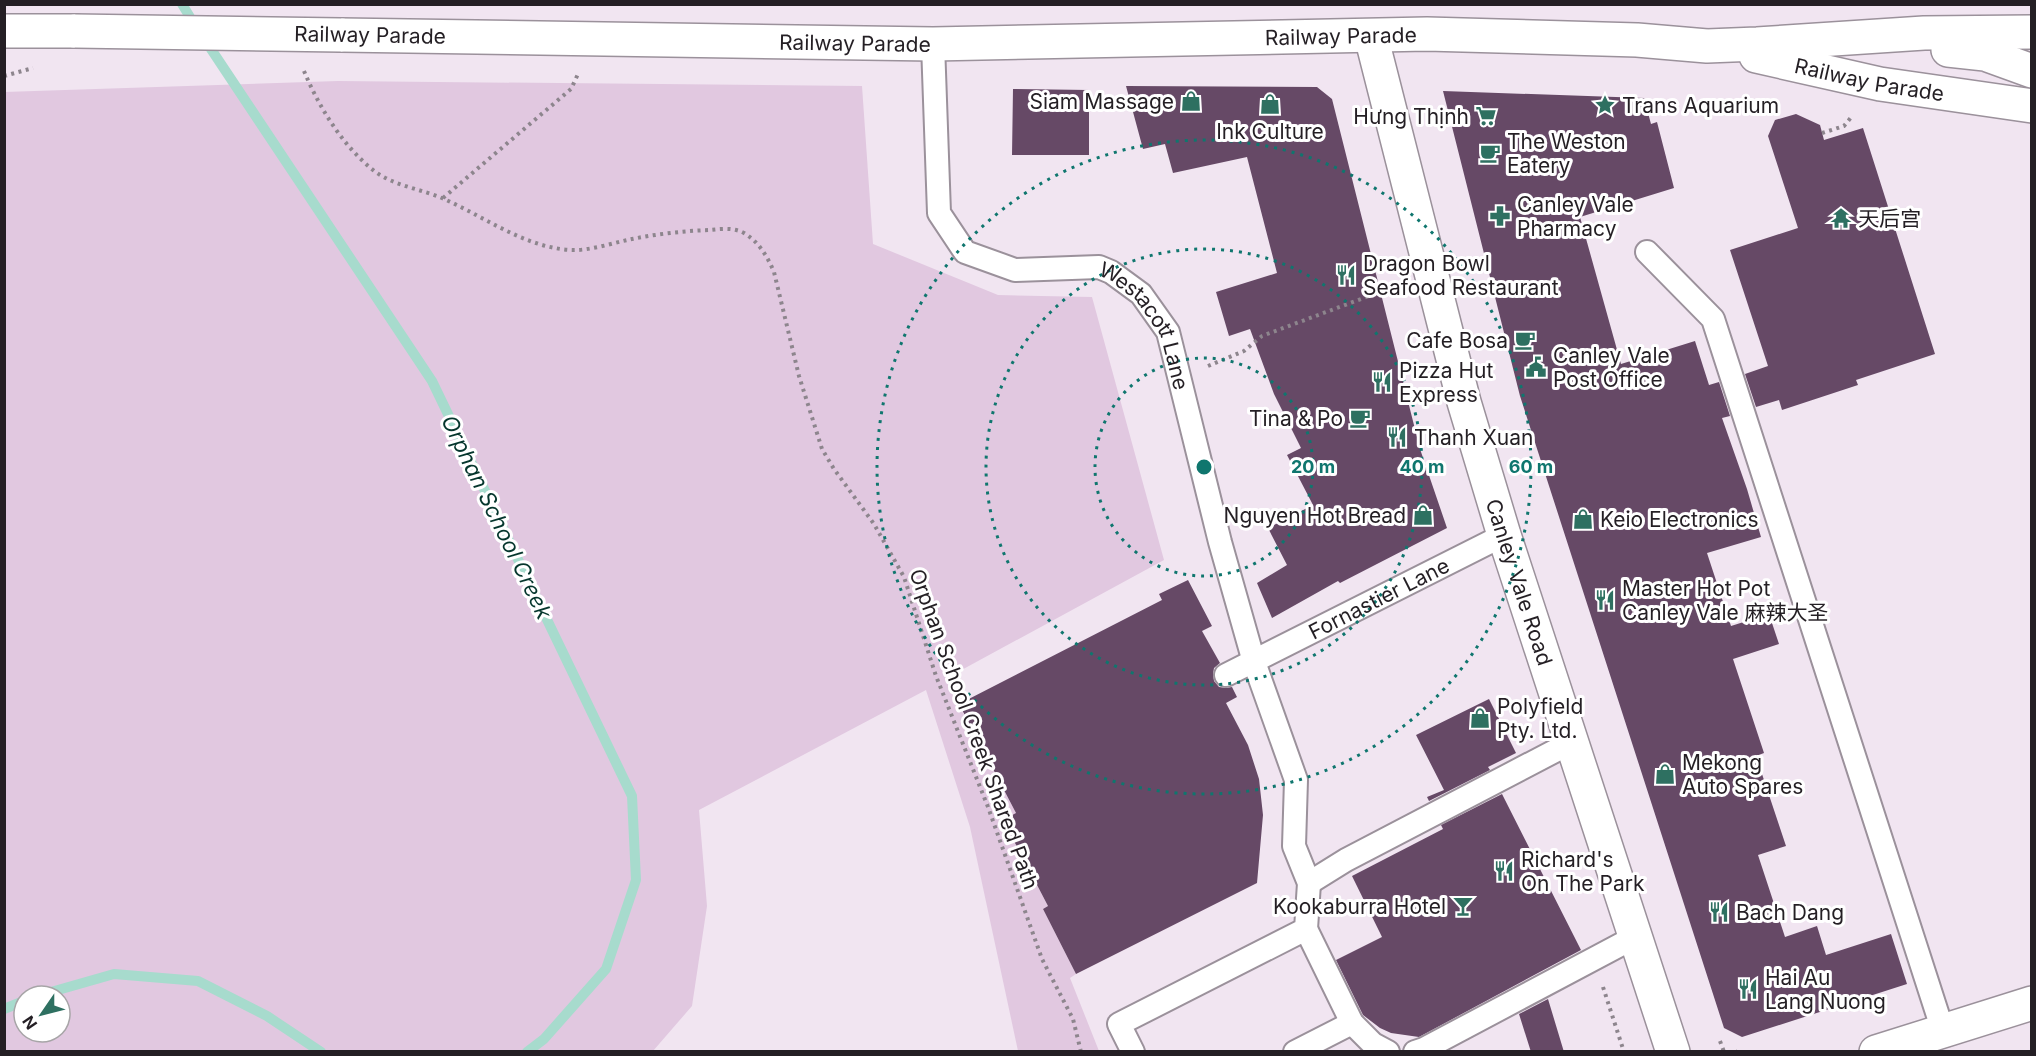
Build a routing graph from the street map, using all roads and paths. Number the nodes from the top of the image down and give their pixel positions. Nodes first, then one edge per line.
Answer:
1 (4, 31) edge
2 (2031, 32) edge
3 (1371, 36) junction
4 (933, 44) junction
5 (1757, 44) junction
6 (1707, 46) junction
7 (303, 68) dead end
8 (2031, 70) edge
9 (578, 73) dead end
10 (1880, 84) junction
11 (2031, 106) edge
12 (1853, 115) dead end
13 (1822, 133) dead end
14 (443, 198) junction
15 (1647, 252) dead end
16 (1393, 287) dead end
17 (1180, 378) junction
18 (1504, 535) junction
19 (1254, 662) junction
20 (1226, 675) dead end
21 (1572, 742) junction
22 (1309, 883) junction
23 (1306, 929) junction
24 (1635, 937) junction
25 (1600, 979) dead end
26 (2031, 1003) edge
27 (1352, 1023) junction
28 (1943, 1030) junction
29 (1720, 1041) dead end
30 (1081, 1052) edge
31 (1133, 1052) edge
32 (1295, 1052) edge
33 (1388, 1052) edge
34 (1414, 1052) edge
35 (1624, 1052) edge
36 (1673, 1052) edge
37 (1724, 1052) edge
38 (1876, 1052) edge

1 - 4 main road, Railway Parade, bridge
2 - 5 main road, Railway Parade
3 - 4 main road, Railway Parade
3 - 6 main road, Railway Parade
3 - 18 main road, Canley Vale Road
4 - 17 lane, Westacott Lane
5 - 6 main road, Railway Parade
5 - 8 main road
6 - 10 main road, Railway Parade
7 - 14 path, Orphan School Creek Shared Path
8 - 10 main road
9 - 14 path
10 - 11 main road, Railway Parade
12 - 13 path
14 - 30 path, Orphan School Creek Shared Path
15 - 28 lane
16 - 17 path
17 - 19 lane, Westacott Lane
18 - 19 lane, Fornastier Lane
18 - 21 main road, Canley Vale Road
19 - 20 lane, Fornastier Lane
19 - 22 lane, Westacott Lane
21 - 22 lane
21 - 24 main road, Canley Vale Road
22 - 23 lane
23 - 27 lane
23 - 31 lane
24 - 34 lane
24 - 36 main road, Canley Vale Road
25 - 35 path
26 - 28 main road
27 - 32 lane
27 - 33 lane
28 - 38 main road
29 - 37 path

